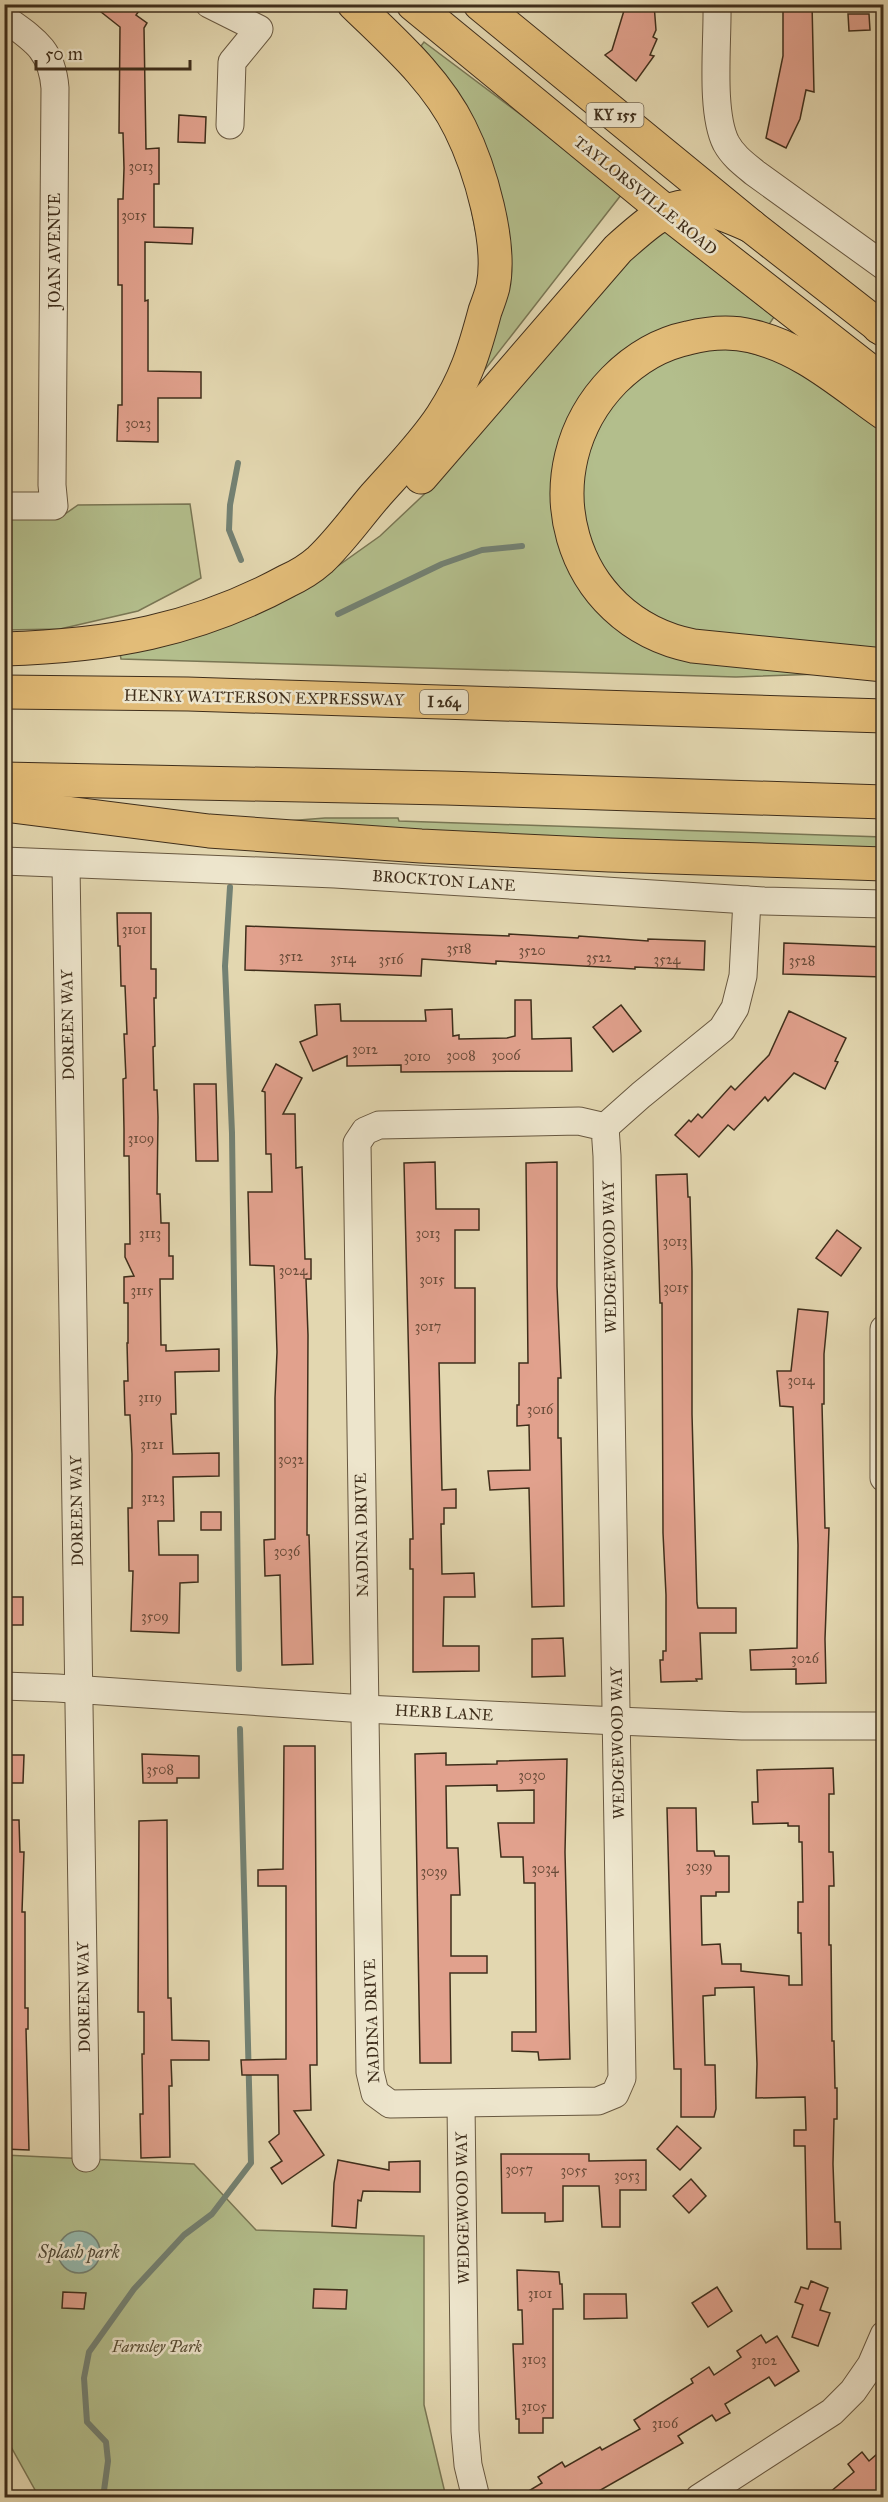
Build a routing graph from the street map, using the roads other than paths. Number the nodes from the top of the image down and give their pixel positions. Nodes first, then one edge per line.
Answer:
1 (209, 4) edge
2 (354, 4) edge
3 (413, 4) edge
4 (480, 4) edge
5 (717, 4) edge
6 (4, 18) edge
7 (230, 125) dead end
8 (664, 211) junction
9 (751, 226) junction
10 (884, 266) edge
11 (882, 329) edge
12 (884, 382) edge
13 (884, 414) edge
14 (4, 506) edge
15 (346, 529) junction
16 (4, 649) edge
17 (884, 665) edge
18 (4, 692) edge
19 (884, 716) edge
20 (4, 779) edge
21 (884, 802) edge
22 (4, 805) edge
23 (4, 861) edge
24 (884, 864) edge
25 (66, 865) junction
26 (747, 900) junction
27 (884, 903) edge
28 (605, 1127) junction
29 (884, 1329) edge
30 (884, 1478) edge
31 (4, 1686) edge
32 (79, 1690) junction
33 (365, 1709) junction
34 (616, 1721) junction
35 (884, 1726) edge
36 (461, 2104) junction
37 (86, 2158) dead end
38 (884, 2335) edge
39 (476, 2498) edge
40 (699, 2498) edge

1 - 7 street
2 - 15 main road
3 - 8 main road, TAYLORSVILLE ROAD / KY 155
4 - 9 main road, KY 155
5 - 10 street
6 - 14 street, JOAN AVENUE
8 - 9 main road
8 - 12 main road, TAYLORSVILLE ROAD / KY 155
8 - 15 main road
9 - 11 main road, KY 155
13 - 17 main road
15 - 16 main road
18 - 19 main road, HENRY WATTERSON EXPRESSWAY / I 264
20 - 21 main road
22 - 24 main road
23 - 25 street, BROCKTON LANE
25 - 26 street, BROCKTON LANE
25 - 32 street, DOREEN WAY
26 - 27 street, BROCKTON LANE
26 - 28 street
28 - 33 street, NADINA DRIVE
28 - 34 street, WEDGEWOOD WAY
29 - 30 street
31 - 32 street, HERB LANE
32 - 33 street, HERB LANE
32 - 37 street, DOREEN WAY
33 - 34 street, HERB LANE
33 - 36 street, NADINA DRIVE
34 - 35 street, HERB LANE
34 - 36 street, WEDGEWOOD WAY
36 - 39 street, WEDGEWOOD WAY
38 - 40 street

